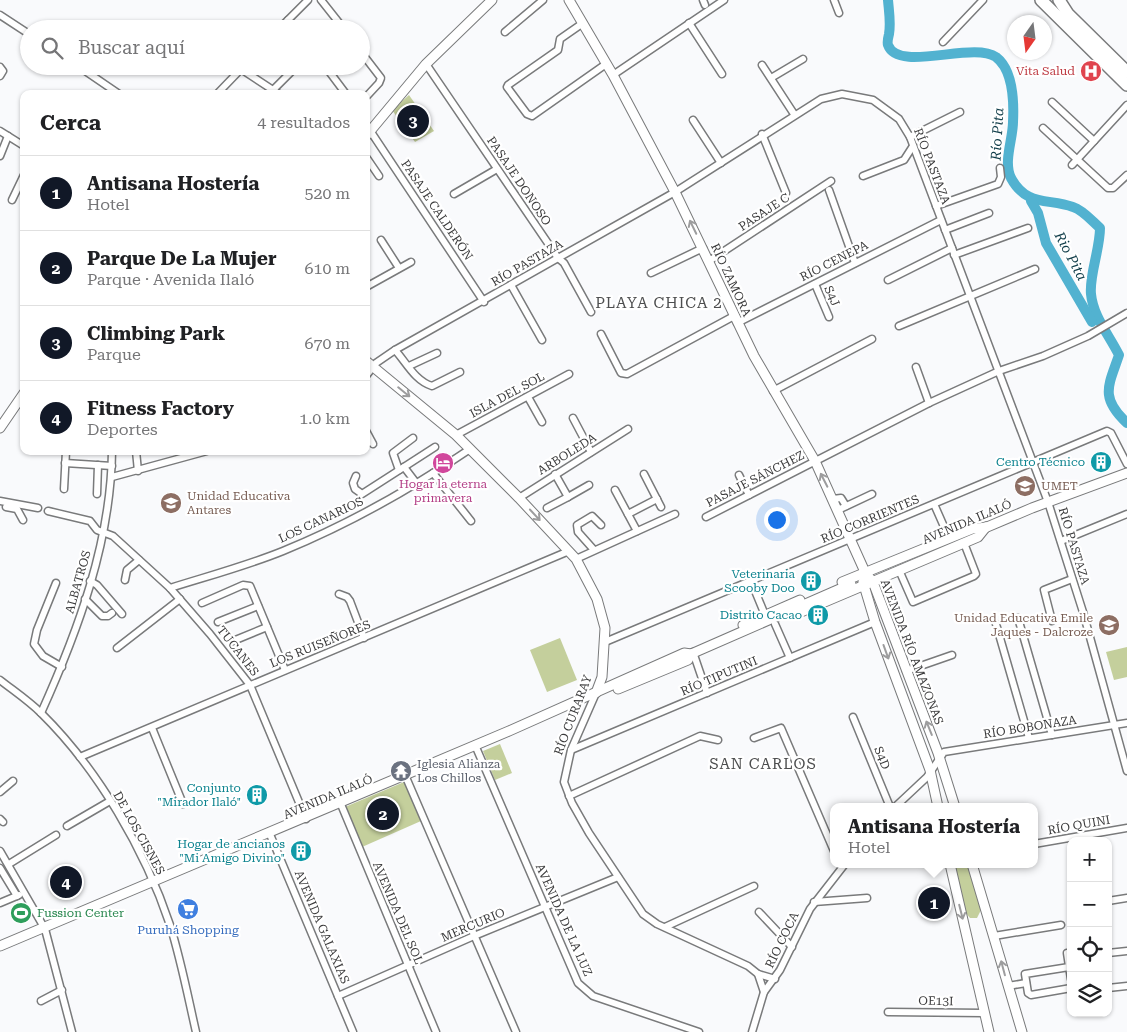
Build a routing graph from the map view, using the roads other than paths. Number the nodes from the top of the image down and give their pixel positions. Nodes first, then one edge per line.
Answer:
1 (308, 0) edge
2 (322, 0) edge
3 (492, 0) edge
4 (544, 0) edge
5 (569, 0) edge
6 (724, 0) edge
7 (834, 0) edge
8 (983, 0) edge
9 (1041, 0) edge
10 (1059, 0) edge
11 (838, 13) dead end
12 (0, 15) edge
13 (288, 20) edge
14 (337, 20) edge
15 (583, 23) junction
16 (689, 23) junction
17 (20, 28) edge
18 (505, 32) dead end
19 (943, 42) dead end
20 (803, 59) dead end
21 (426, 64) junction
22 (606, 64) junction
23 (370, 65) edge
24 (762, 65) dead end
25 (0, 67) edge
26 (1127, 72) edge
27 (722, 74) dead end
28 (91, 75) edge
29 (235, 75) edge
30 (252, 75) edge
31 (287, 75) edge
32 (331, 75) edge
33 (613, 75) junction
34 (0, 76) edge
35 (771, 78) junction
36 (1127, 85) edge
37 (113, 90) edge
38 (221, 90) edge
39 (273, 90) joint
40 (343, 90) edge
41 (370, 92) edge
42 (1052, 102) dead end
43 (1127, 105) edge
44 (960, 112) dead end
45 (794, 114) junction
46 (693, 120) dead end
47 (1044, 128) dead end
48 (0, 131) edge
49 (370, 132) edge
50 (762, 134) junction
51 (8, 136) junction
52 (370, 137) edge
53 (910, 137) junction
54 (20, 141) edge
55 (1094, 141) junction
56 (913, 146) junction
57 (0, 156) edge
58 (1078, 159) junction
59 (370, 163) edge
60 (720, 163) junction
61 (1072, 166) dead end
62 (1000, 168) dead end
63 (497, 169) junction
64 (1127, 175) edge
65 (379, 176) dead end
66 (863, 176) dead end
67 (831, 181) dead end
68 (20, 183) edge
69 (829, 190) dead end
70 (675, 192) junction
71 (786, 193) dead end
72 (454, 194) dead end
73 (12, 200) dead end
74 (936, 206) junction
75 (989, 213) dead end
76 (941, 220) junction
77 (1028, 228) dead end
78 (945, 230) junction
79 (381, 240) dead end
80 (703, 248) junction
81 (953, 252) junction
82 (558, 258) junction
83 (709, 261) junction
84 (411, 262) dead end
85 (855, 263) junction
86 (399, 268) junction
87 (1035, 269) dead end
88 (652, 273) dead end
89 (888, 280) dead end
90 (815, 284) junction
91 (370, 285) edge
92 (512, 285) junction
93 (970, 295) junction
94 (484, 302) junction
95 (591, 312) dead end
96 (1127, 313) edge
97 (829, 317) dead end
98 (736, 320) junction
99 (899, 326) dead end
100 (601, 334) dead end
101 (872, 339) dead end
102 (542, 340) dead end
103 (395, 350) junction
104 (437, 353) dead end
105 (370, 364) edge
106 (409, 366) junction
107 (374, 367) junction
108 (916, 367) dead end
109 (998, 371) junction
110 (370, 372) edge
111 (460, 372) dead end
112 (569, 374) dead end
113 (773, 391) junction
114 (528, 397) junction
115 (20, 399) edge
116 (929, 403) junction
117 (573, 418) dead end
118 (542, 422) dead end
119 (0, 428) edge
120 (628, 430) dead end
121 (456, 436) junction
122 (370, 438) edge
123 (412, 438) dead end
124 (374, 444) dead end
125 (435, 447) dead end
126 (470, 449) junction
127 (591, 452) junction
128 (66, 455) edge
129 (112, 455) edge
130 (136, 455) edge
131 (194, 455) edge
132 (815, 461) junction
133 (1034, 461) junction
134 (65, 463) junction
135 (1127, 464) edge
136 (98, 465) junction
137 (112, 466) junction
138 (402, 469) junction
139 (138, 471) junction
140 (433, 473) junction
141 (1127, 473) edge
142 (555, 474) junction
143 (644, 474) dead end
144 (739, 475) dead end
145 (356, 476) dead end
146 (112, 477) junction
147 (417, 484) junction
148 (589, 485) dead end
149 (64, 489) dead end
150 (615, 490) dead end
151 (97, 494) dead end
152 (872, 494) dead end
153 (749, 495) junction
154 (568, 497) junction
155 (519, 498) junction
156 (657, 500) junction
157 (0, 501) edge
158 (1048, 502) junction
159 (934, 504) junction
160 (0, 506) edge
161 (661, 507) dead end
162 (38, 508) dead end
163 (547, 508) dead end
164 (842, 508) junction
165 (48, 512) dead end
166 (628, 514) junction
167 (675, 514) dead end
168 (1127, 514) edge
169 (706, 517) dead end
170 (23, 520) dead end
171 (471, 521) dead end
172 (602, 525) dead end
173 (986, 528) junction
174 (104, 531) junction
175 (637, 531) junction
176 (949, 538) junction
177 (851, 540) junction
178 (1061, 541) junction
179 (964, 543) junction
180 (594, 550) junction
181 (570, 551) junction
182 (576, 559) junction
183 (138, 560) junction
184 (899, 570) junction
185 (871, 576) junction
186 (1072, 579) junction
187 (125, 580) dead end
188 (90, 581) junction
189 (751, 581) junction
190 (56, 583) dead end
191 (851, 584) tunnel mouth
192 (863, 586) junction
193 (170, 588) junction
194 (339, 594) dead end
195 (85, 598) junction
196 (180, 599) junction
197 (202, 603) dead end
198 (258, 606) junction
199 (112, 613) dead end
200 (122, 614) dead end
201 (765, 615) junction
202 (1018, 618) dead end
203 (1052, 621) dead end
204 (218, 622) dead end
205 (875, 622) junction
206 (775, 624) junction
207 (996, 624) dead end
208 (267, 627) junction
209 (731, 635) junction
210 (364, 638) junction
211 (233, 641) dead end
212 (605, 642) junction
213 (118, 648) dead end
214 (692, 653) junction
215 (952, 655) dead end
216 (790, 658) junction
217 (62, 667) junction
218 (285, 670) junction
219 (906, 671) junction
220 (0, 680) edge
221 (250, 685) junction
222 (708, 693) junction
223 (594, 696) junction
224 (40, 713) junction
225 (853, 717) dead end
226 (1127, 723) edge
227 (1115, 725) junction
228 (152, 728) junction
229 (1052, 734) junction
230 (754, 738) dead end
231 (1029, 738) junction
232 (718, 740) dead end
233 (476, 747) junction
234 (571, 750) junction
235 (80, 757) junction
236 (940, 757) junction
237 (930, 770) junction
238 (1127, 771) edge
239 (406, 777) junction
240 (13, 781) dead end
241 (0, 792) edge
242 (569, 796) junction
243 (110, 800) junction
244 (888, 803) edge
245 (900, 803) edge
246 (937, 803) edge
247 (954, 803) edge
248 (183, 804) dead end
249 (340, 804) junction
250 (306, 818) junction
251 (67, 826) dead end
252 (1127, 828) edge
253 (270, 833) junction
254 (56, 835) dead end
255 (830, 842) edge
256 (1038, 843) edge
257 (0, 851) edge
258 (9, 864) junction
259 (0, 868) edge
260 (840, 868) edge
261 (951, 868) edge
262 (973, 868) edge
263 (618, 877) junction
264 (154, 882) junction
265 (754, 886) dead end
266 (25, 893) junction
267 (17, 896) junction
268 (867, 898) dead end
269 (1127, 898) edge
270 (1112, 900) edge
271 (814, 902) junction
272 (0, 903) edge
273 (546, 906) junction
274 (759, 912) dead end
275 (1061, 925) dead end
276 (665, 927) junction
277 (44, 928) junction
278 (474, 936) junction
279 (994, 936) junction
280 (0, 947) edge
281 (792, 947) junction
282 (1127, 951) edge
283 (1112, 953) edge
284 (408, 966) junction
285 (1067, 967) edge
286 (758, 974) junction
287 (775, 979) junction
288 (1026, 983) junction
289 (1008, 986) junction
290 (1127, 986) edge
291 (1112, 988) edge
292 (1067, 989) edge
293 (62, 990) junction
294 (764, 992) junction
295 (338, 996) junction
296 (41, 1001) dead end
297 (888, 1012) dead end
298 (984, 1013) junction
299 (72, 1032) edge
300 (196, 1032) edge
301 (353, 1032) edge
302 (436, 1032) edge
303 (516, 1032) edge
304 (699, 1032) edge
305 (752, 1032) edge
306 (988, 1032) edge
307 (1022, 1032) edge

1 - 13 street
2 - 14 street
3 - 21 main road
4 - 18 street
5 - 15 main road, RÍO ZAMORA
6 - 16 street
7 - 11 street
8 - 19 street
9 - 36 highway
10 - 26 highway
12 - 17 street
15 - 22 main road, RÍO ZAMORA
15 - 22 street
16 - 27 street
16 - 33 street
20 - 35 street
21 - 49 main road
21 - 63 street, PASAJE DONOSO
22 - 33 main road, RÍO ZAMORA
23 - 41 street
24 - 35 street
25 - 34 street
28 - 37 street
29 - 38 street
30 - 39 street
31 - 39 street
32 - 40 street
33 - 70 main road, RÍO ZAMORA
35 - 45 street
42 - 55 street
43 - 55 street
44 - 53 street
45 - 50 street, RÍO PASTAZA
45 - 53 street, RÍO PASTAZA
46 - 60 street
47 - 58 street
48 - 51 street
50 - 60 street, RÍO PASTAZA
50 - 71 street
51 - 54 street
51 - 57 street
52 - 94 street, PASAJE CALDERÓN
53 - 56 street, RÍO PASTAZA
55 - 58 street
56 - 66 street
56 - 74 street, RÍO PASTAZA
58 - 61 street
58 - 64 street
59 - 65 street
60 - 70 street, RÍO PASTAZA
62 - 74 street
63 - 72 street
63 - 82 street, PASAJE DONOSO
67 - 83 street, PASAJE C
68 - 73 street
69 - 85 street
80 -> 70 main road, RÍO ZAMORA
70 - 82 street, RÍO PASTAZA
74 - 76 street, RÍO PASTAZA
75 - 78 street
76 - 78 street, RÍO PASTAZA
76 - 85 street, RÍO CENEPA
77 - 81 street
78 - 81 street, RÍO PASTAZA
79 - 86 street
80 - 83 main road, RÍO ZAMORA
80 - 88 street
81 - 89 street
81 - 93 street, RÍO PASTAZA
82 - 92 street, RÍO PASTAZA
82 - 95 street, PASAJE DONOSO
83 - 98 main road, RÍO ZAMORA
84 - 86 street
85 - 90 street, RÍO CENEPA
86 - 91 street
87 - 93 street
90 - 97 street, S4J
90 - 98 street, RÍO CENEPA
92 - 94 street, RÍO PASTAZA
92 - 102 street
93 - 99 street
93 - 109 street, RÍO PASTAZA
94 - 103 street, RÍO PASTAZA
96 - 109 street, PASAJE SÁNCHEZ
98 - 100 street, RÍO CENEPA
98 - 113 main road, RÍO ZAMORA
101 - 113 street
103 - 106 street
103 - 107 street, RÍO PASTAZA
104 - 106 street
105 - 107 main road, RÍO CURARAY
106 - 111 street
107 - 110 street, RÍO PASTAZA
107 -> 121 main road, RÍO CURARAY
108 - 116 street
109 - 116 street, PASAJE SÁNCHEZ
109 - 133 street, RÍO PASTAZA
112 - 114 street, ISLA DEL SOL
113 - 132 main road, RÍO ZAMORA
114 - 118 street
114 - 121 street, ISLA DEL SOL
115 - 119 main road
116 - 132 street, PASAJE SÁNCHEZ
117 - 127 street
120 - 127 street, ARBOLEDA
121 - 126 main road, RÍO CURARAY
122 - 124 street
123 - 138 street
125 - 138 street
126 - 140 street, LOS CANARIOS
126 - 155 main road, RÍO CURARAY
127 - 142 street, ARBOLEDA
128 - 134 street
129 - 137 street, ALBATROS
130 - 139 street
131 - 139 street
132 - 153 street, PASAJE SÁNCHEZ
164 -> 132 main road, RÍO ZAMORA
133 - 135 street, RÍO CORRIENTES
133 - 158 street, RÍO PASTAZA
133 - 159 street, RÍO CORRIENTES
134 - 136 street
134 - 149 street
136 - 137 street
136 - 151 street
137 - 146 street, ALBATROS
138 - 145 street
138 - 147 street
139 - 146 street
140 - 147 street, LOS CANARIOS
140 - 171 street
141 - 158 main road, AVENIDA ILALÓ
142 - 154 street
142 - 155 street, ARBOLEDA
143 - 156 street
144 - 153 street
146 - 174 street, ALBATROS
147 - 193 street, LOS CANARIOS
148 - 154 street
150 - 166 street
152 - 164 street
153 - 169 street, PASAJE SÁNCHEZ
154 - 163 street
155 -> 181 main road, RÍO CURARAY
156 - 161 street
156 - 166 street
157 - 162 street
158 - 173 main road, AVENIDA ILALÓ
158 - 178 street, RÍO PASTAZA
159 - 176 street
159 - 177 street, RÍO CORRIENTES
160 - 170 street
164 - 177 main road, RÍO ZAMORA
165 - 174 street, TUCANES
166 - 175 street
167 - 175 street
168 - 178 street
172 - 180 street
173 - 176 main road
173 - 179 main road
173 - 185 main road, AVENIDA ILALÓ
174 - 183 street, TUCANES
174 - 188 street, ALBATROS
175 - 180 street
176 - 185 main road
177 - 185 main road, RÍO ZAMORA
177 - 189 street, RÍO CORRIENTES
178 - 186 street, RÍO PASTAZA
179 - 184 main road
179 - 184 street
180 - 182 street
181 - 182 main road, RÍO CURARAY
181 - 210 street, LOS RUISEÑORES
182 - 212 main road, RÍO CURARAY
183 - 187 street
183 - 193 street, TUCANES
184 - 185 main road
185 - 192 main road, AVENIDA RÍO AMAZONAS
185 - 201 main road
185 - 219 main road, AVENIDA RÍO AMAZONAS
186 - 203 street
186 - 227 street, RÍO PASTAZA
188 - 195 street, ALBATROS
188 - 200 street
189 - 201 street
189 - 212 street, RÍO CORRIENTES
190 - 217 street
191 - 209 main road, AVENIDA ILALÓ
192 - 205 main road, AVENIDA RÍO AMAZONAS
192 - 206 main road
193 - 196 street, TUCANES
194 - 210 street
195 - 199 street
195 - 217 street, ALBATROS
196 - 213 street
196 - 221 street, TUCANES
197 - 198 street
198 - 204 street
198 - 208 street
201 - 209 main road
202 - 229 street
205 - 216 street, RÍO TIPUTINI
205 -> 237 main road, AVENIDA RÍO AMAZONAS
206 - 209 main road
206 - 216 street
207 - 231 street
208 - 211 street
208 - 218 street
209 - 214 main road, AVENIDA ILALÓ
210 - 218 street, LOS RUISEÑORES
212 - 223 main road, RÍO CURARAY
214 - 222 street
214 - 223 main road, AVENIDA ILALÓ
215 - 219 street
216 - 222 street, RÍO TIPUTINI
217 - 224 street, ALBATROS
218 - 221 street, LOS RUISEÑORES
236 -> 219 main road, AVENIDA RÍO AMAZONAS
220 - 224 street, DE LOS CISNES
221 - 228 street, LOS RUISEÑORES
221 - 250 street, TUCANES
222 - 234 street, RÍO TIPUTINI
223 - 233 main road, AVENIDA ILALÓ
223 - 234 street, RÍO CURARAY
224 - 235 street, DE LOS CISNES
225 - 244 street, S4D
226 - 227 street, RÍO BOBONAZA
227 - 229 street, RÍO BOBONAZA
227 - 238 street, RÍO PASTAZA
228 - 235 street, LOS RUISEÑORES
228 - 248 street
229 - 231 street, RÍO BOBONAZA
230 - 255 street
231 - 236 street, RÍO BOBONAZA
232 - 242 street
233 - 239 main road, AVENIDA ILALÓ
233 - 273 street, AVENIDA DE LA LUZ
234 - 242 street, RÍO CURARAY
235 - 243 street, DE LOS CISNES
236 - 237 street
236 - 247 main road, AVENIDA RÍO AMAZONAS
237 - 245 street
237 - 246 main road, AVENIDA RÍO AMAZONAS
239 - 249 main road, AVENIDA ILALÓ
239 - 278 street
240 - 241 street
242 - 263 street, RÍO CURARAY
243 - 251 street
243 - 264 street, DE LOS CISNES
249 - 250 main road, AVENIDA ILALÓ
249 - 284 street, AVENIDA DEL SOL
250 - 253 main road, AVENIDA ILALÓ
252 - 256 street, RÍO QUINI
253 - 264 main road, AVENIDA ILALÓ
253 - 295 street, AVENIDA GALAXIAS
254 - 258 street
257 - 258 street
258 - 266 street
259 - 267 street
260 - 271 street, RÍO COCA
261 -> 298 main road
262 - 279 main road
263 - 273 street, MERCURIO
263 - 276 street, RÍO CURARAY
264 - 277 main road, AVENIDA ILALÓ
264 - 300 street, DE LOS CISNES
265 - 276 street
266 - 267 street
266 - 277 street
267 - 272 street
268 - 271 street
269 - 270 street
271 - 281 street, RÍO COCA
273 - 278 street, MERCURIO
273 - 304 street, AVENIDA DE LA LUZ
274 - 281 street
275 - 279 street
276 - 286 street, RÍO CURARAY
277 - 280 main road, AVENIDA ILALÓ
277 - 293 street
278 - 284 street, MERCURIO
278 - 303 street
289 -> 279 main road
281 - 287 street, RÍO COCA
282 - 283 street
284 - 295 street, MERCURIO
284 - 302 street, AVENIDA DEL SOL
285 - 288 street
286 - 287 street, RÍO CURARAY
286 - 294 street
287 - 294 street, RÍO COCA
288 - 289 street
288 - 292 street
289 - 307 main road
290 - 291 street
293 - 296 street
293 - 299 street
294 - 305 street, RÍO COCA
295 - 301 street, AVENIDA GALAXIAS
297 - 298 street, OE13I
298 - 306 main road

